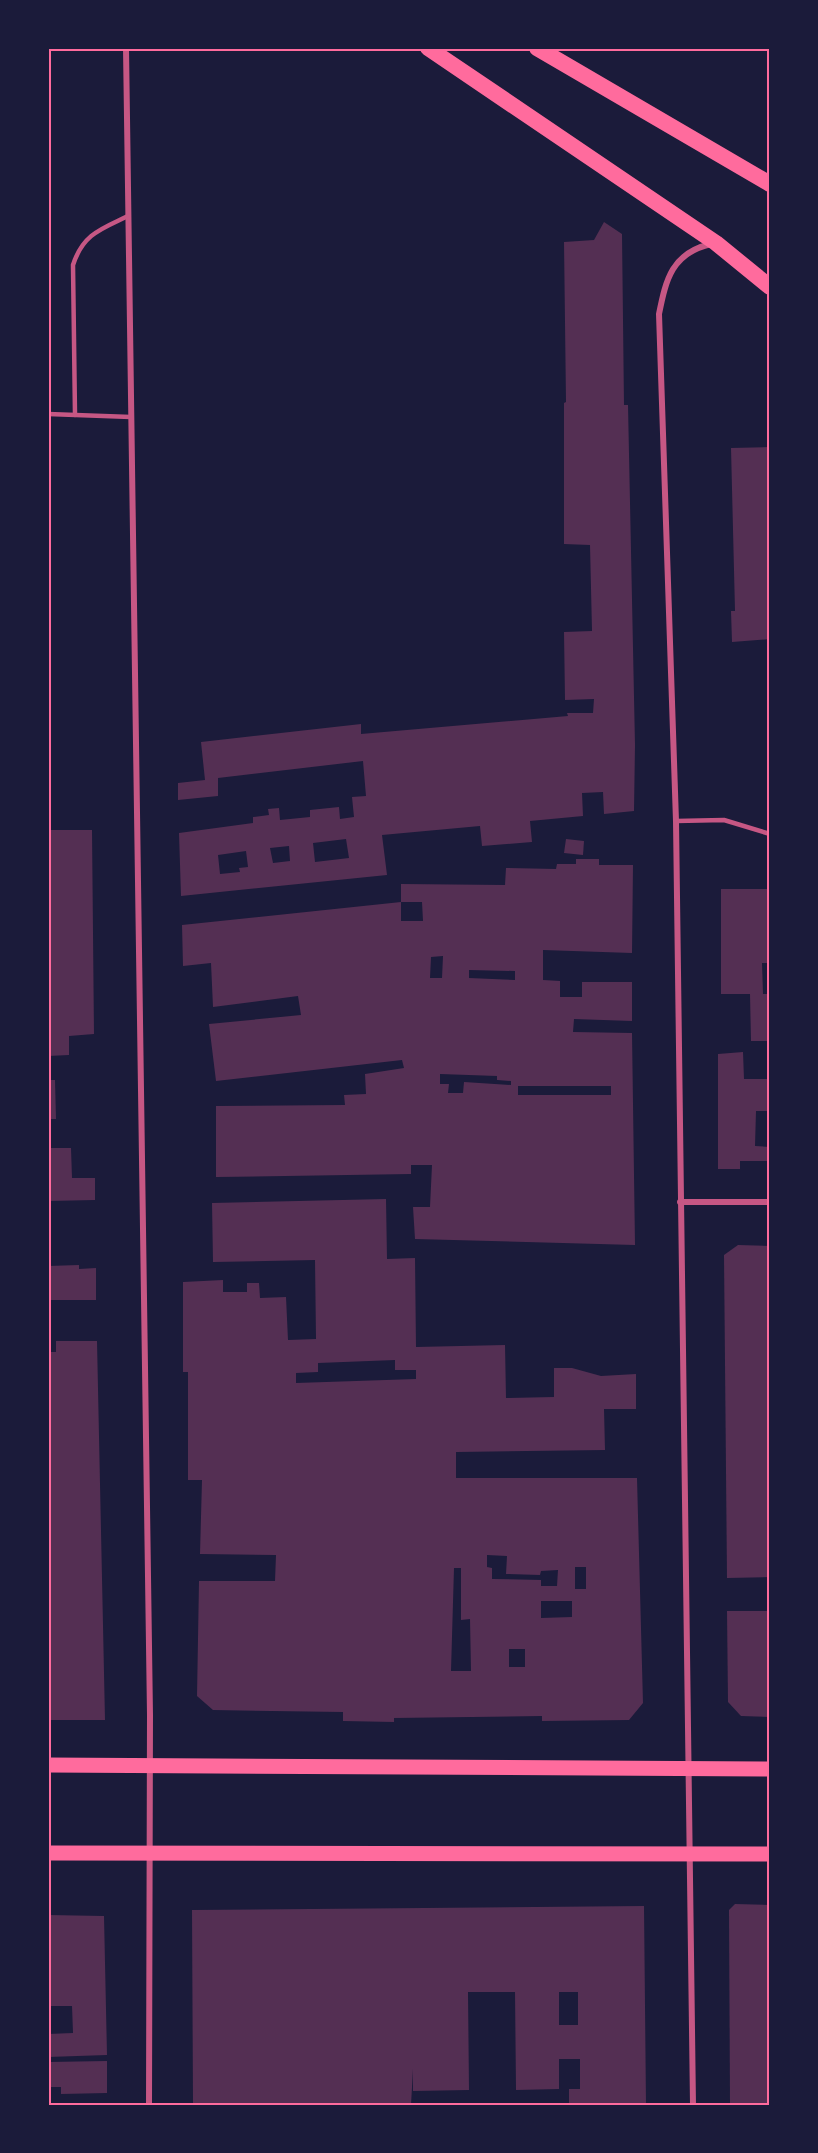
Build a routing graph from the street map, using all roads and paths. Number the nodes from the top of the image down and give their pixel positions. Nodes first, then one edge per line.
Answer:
1 (126, 48) edge
2 (428, 48) edge
3 (537, 48) edge
4 (770, 184) edge
5 (128, 216) junction
6 (716, 243) junction
7 (770, 287) edge
8 (48, 414) edge
9 (75, 416) junction
10 (131, 417) junction
11 (676, 821) junction
12 (770, 834) edge
13 (680, 1202) junction
14 (770, 1202) edge
15 (149, 1764) junction
16 (48, 1765) edge
17 (687, 1769) junction
18 (770, 1769) edge
19 (148, 1852) junction
20 (689, 1852) junction
21 (48, 1853) edge
22 (770, 1854) edge
23 (149, 2105) edge
24 (693, 2105) edge

1 - 5 street
2 - 6 highway
3 - 4 highway
5 - 9 lane
5 - 10 street
6 - 7 highway
6 - 11 street
8 - 9 lane
9 - 10 lane
10 - 15 street
11 - 12 lane
11 - 13 street
13 - 14 street
13 - 17 street
15 - 16 main road
15 - 17 main road
15 - 19 street
17 - 18 main road
17 - 20 street
19 - 20 main road
19 - 21 main road
19 - 23 street
20 - 22 main road
20 - 24 street

